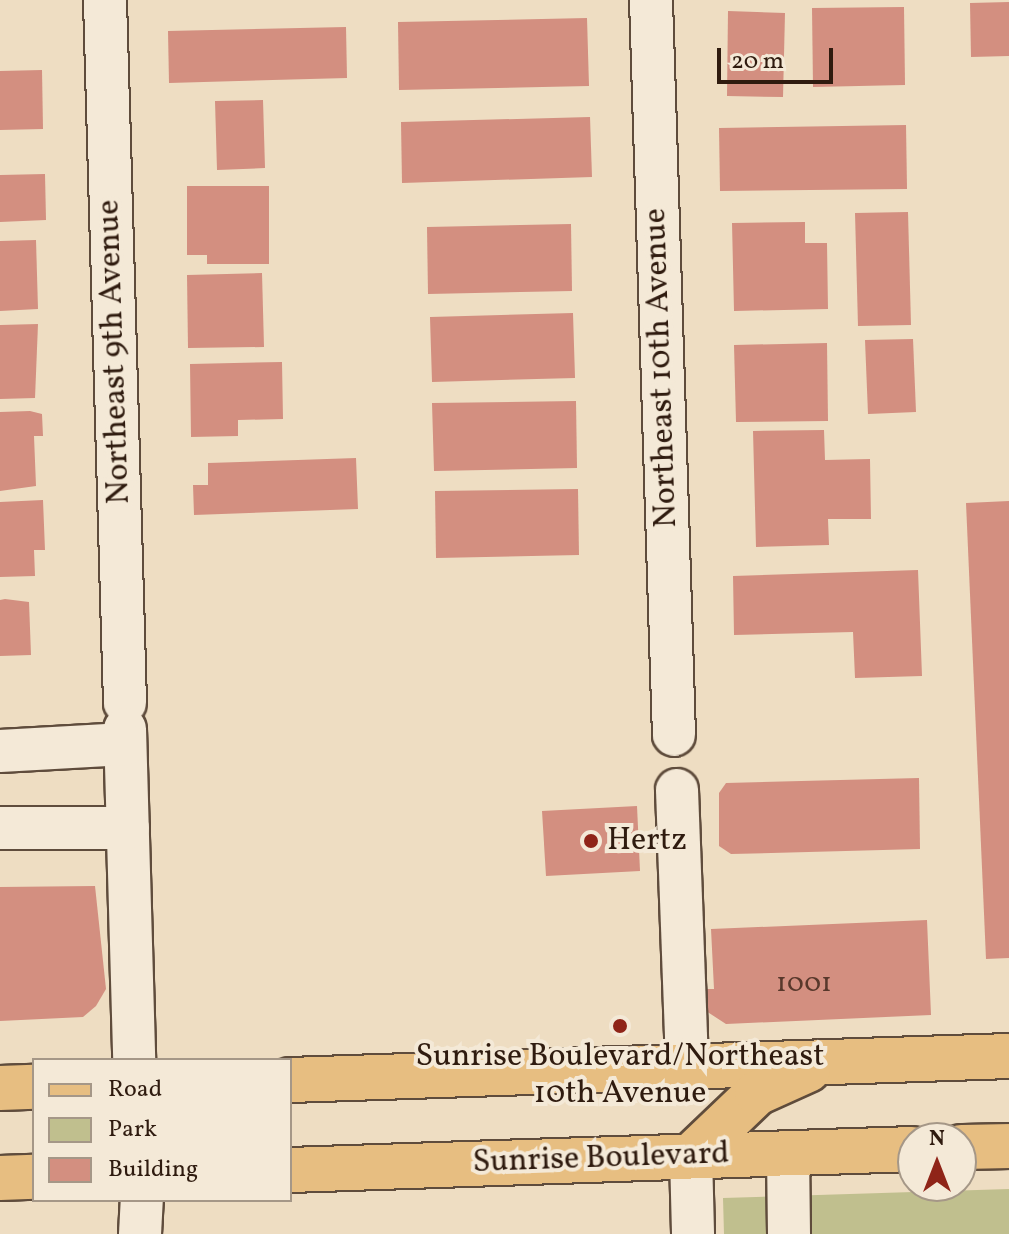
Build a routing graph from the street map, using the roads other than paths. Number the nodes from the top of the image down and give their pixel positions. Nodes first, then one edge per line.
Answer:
1 (105, 0) edge
2 (651, 0) edge
3 (125, 725) junction
4 (674, 735) dead end
5 (0, 751) edge
6 (677, 790) dead end
7 (0, 828) edge
8 (128, 828) junction
9 (1009, 1056) edge
10 (134, 1058) edge
11 (824, 1062) junction
12 (687, 1066) junction
13 (292, 1080) edge
14 (32, 1087) edge
15 (0, 1088) edge
16 (1009, 1146) edge
17 (977, 1147) edge
18 (897, 1149) edge
19 (788, 1152) junction
20 (691, 1156) junction
21 (292, 1170) edge
22 (32, 1177) edge
23 (0, 1178) edge
24 (142, 1202) edge
25 (140, 1234) edge
26 (693, 1234) edge
27 (789, 1234) edge

1 - 3 street, Northeast 9th Avenue
2 - 4 street, Northeast 10th Avenue
3 - 5 street
3 - 8 street, Northeast 9th Avenue
6 - 12 street
7 - 8 street
8 - 10 street, Northeast 9th Avenue
9 - 11 main road
11 - 12 main road
11 - 20 main road
12 - 13 main road
14 - 15 main road
16 - 17 main road
18 - 19 main road, Sunrise Boulevard
19 - 20 main road, Sunrise Boulevard
19 - 27 street
20 - 21 main road, Sunrise Boulevard
20 - 26 street
22 - 23 main road
24 - 25 street

